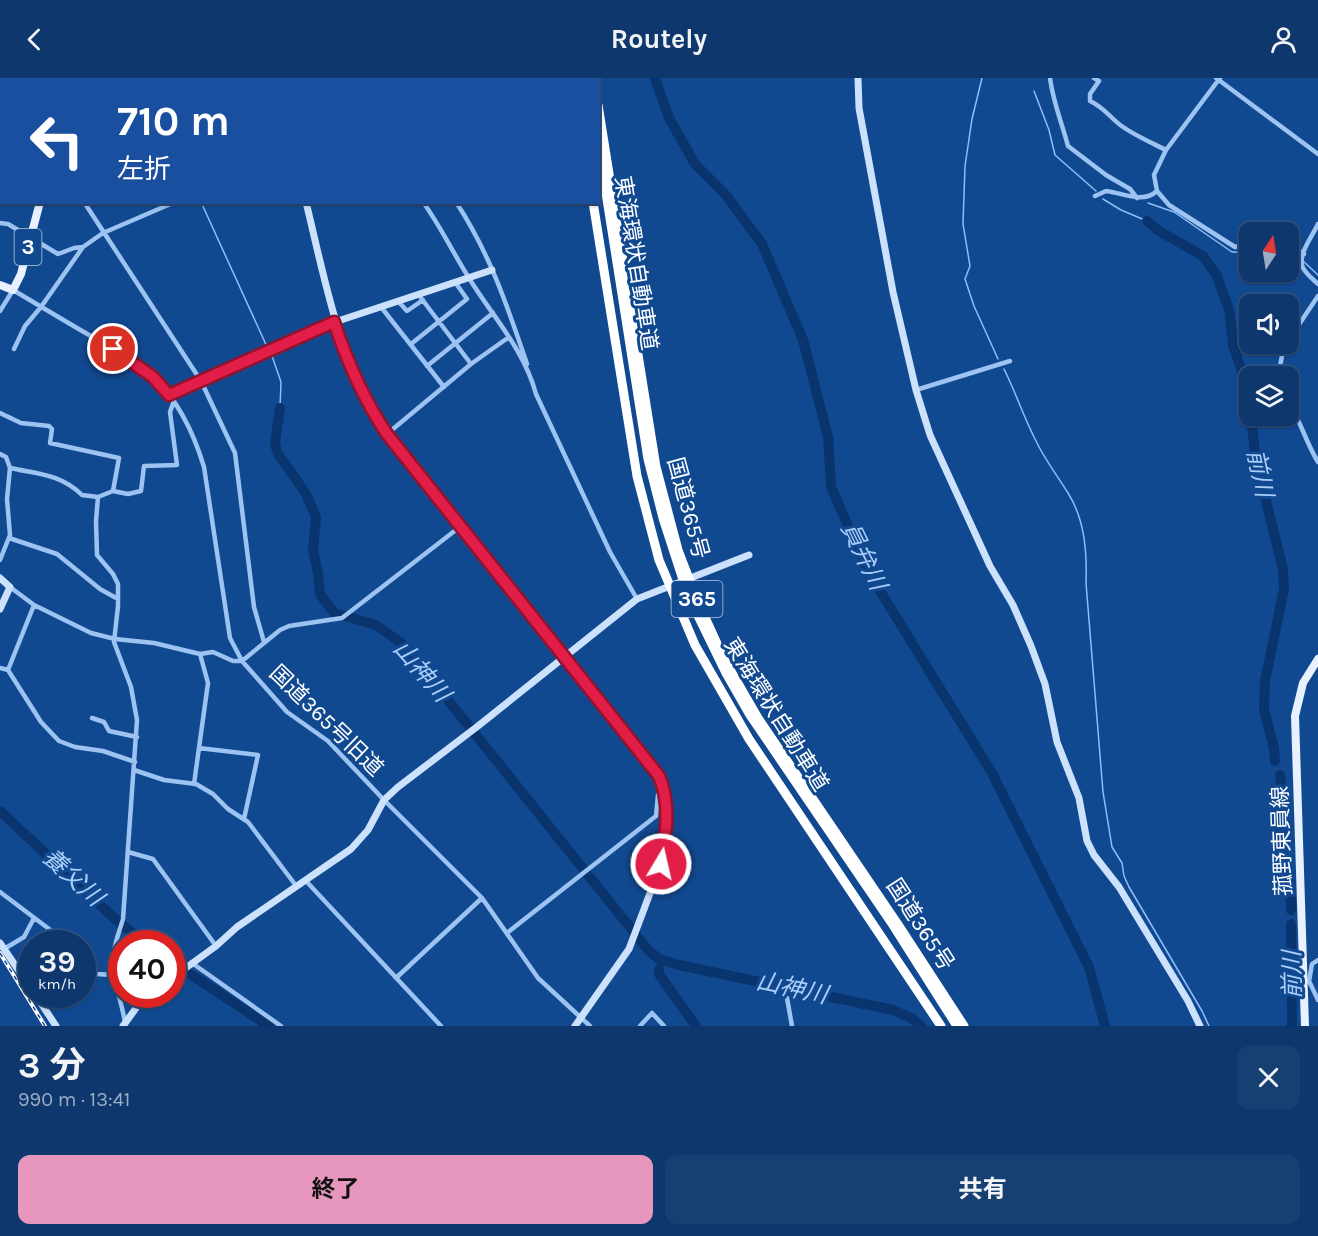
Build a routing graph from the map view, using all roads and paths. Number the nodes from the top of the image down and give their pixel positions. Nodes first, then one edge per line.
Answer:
1 (858, 78) edge
2 (1050, 78) edge
3 (1095, 78) edge
4 (1218, 79) edge
5 (600, 117) edge
6 (1166, 150) junction
7 (1318, 154) edge
8 (600, 155) edge
9 (1157, 191) junction
10 (1095, 196) dead end
11 (1137, 198) junction
12 (39, 204) edge
13 (85, 204) edge
14 (170, 204) edge
15 (306, 204) edge
16 (424, 204) edge
17 (457, 204) edge
18 (593, 204) edge
19 (0, 223) edge
20 (1318, 224) edge
21 (103, 233) junction
22 (30, 239) junction
23 (83, 247) junction
24 (1239, 247) edge
25 (1299, 253) edge
26 (1303, 256) junction
27 (492, 270) junction
28 (469, 278) junction
29 (455, 282) junction
30 (1318, 284) edge
31 (0, 285) edge
32 (13, 290) junction
33 (1318, 296) edge
34 (420, 297) junction
35 (398, 301) junction
36 (41, 307) junction
37 (381, 307) junction
38 (0, 311) edge
39 (493, 313) junction
40 (439, 321) junction
41 (334, 322) junction
42 (1299, 325) edge
43 (509, 337) junction
44 (456, 343) junction
45 (411, 344) junction
46 (14, 349) dead end
47 (1010, 361) dead end
48 (471, 363) junction
49 (427, 366) junction
50 (530, 372) junction
51 (201, 381) junction
52 (444, 387) junction
53 (916, 390) junction
54 (171, 398) junction
55 (0, 413) edge
56 (1299, 422) edge
57 (387, 434) junction
58 (0, 454) edge
59 (1318, 462) edge
60 (10, 468) junction
61 (0, 486) edge
62 (8, 487) junction
63 (113, 491) junction
64 (98, 496) junction
65 (461, 526) junction
66 (9, 538) junction
67 (749, 555) dead end
68 (0, 560) edge
69 (0, 578) edge
70 (688, 578) junction
71 (669, 586) junction
72 (10, 588) junction
73 (118, 599) junction
74 (637, 599) junction
75 (34, 605) junction
76 (0, 609) edge
77 (115, 639) junction
78 (264, 642) junction
79 (200, 654) junction
80 (565, 657) junction
81 (1318, 659) edge
82 (242, 661) junction
83 (0, 668) edge
84 (8, 670) junction
85 (92, 718) dead end
86 (137, 737) junction
87 (199, 748) junction
88 (135, 762) junction
89 (134, 770) junction
90 (194, 784) junction
91 (663, 786) junction
92 (384, 800) junction
93 (244, 819) junction
94 (128, 852) junction
95 (306, 880) junction
96 (297, 887) junction
97 (0, 892) edge
98 (482, 897) junction
99 (34, 918) junction
100 (50, 930) edge
101 (120, 930) edge
102 (507, 933) junction
103 (2, 946) edge
104 (216, 946) junction
105 (1318, 960) edge
106 (190, 964) junction
107 (186, 967) edge
108 (18, 969) edge
109 (396, 978) junction
110 (1306, 981) junction
111 (787, 998) dead end
112 (1318, 1000) edge
113 (44, 1008) edge
114 (122, 1008) edge
115 (136, 1008) edge
116 (581, 1017) junction
117 (125, 1025) edge
118 (56, 1026) edge
119 (281, 1026) edge
120 (441, 1026) edge
121 (575, 1026) edge
122 (590, 1026) edge
123 (640, 1026) edge
124 (664, 1026) edge
125 (792, 1026) edge
126 (941, 1026) edge
127 (957, 1026) edge
128 (964, 1026) edge
129 (1200, 1026) edge
130 (1305, 1026) edge

1 - 53 street
2 - 11 street
3 - 6 street
4 - 6 street
4 - 7 street
5 - 70 highway, 国道365号 / 365
6 - 9 street
8 - 127 highway, 東海環状自動車道, bridge
9 - 11 street
9 - 24 street
10 - 11 street
12 - 22 main road, 3
13 - 21 street
14 - 21 street
15 - 41 street
16 - 28 street
17 - 27 street
18 - 71 highway, 国道365号 / 365
19 - 22 street
20 - 26 street
21 - 23 street
21 - 51 street
22 - 23 street
22 - 32 main road, 3
23 - 36 street
25 - 26 street
26 - 30 street
27 - 28 street
27 - 50 street
28 - 29 street
28 - 39 street
29 - 34 street
29 - 40 street
31 - 32 main road, 3
32 - 36 street, 国道365号旧道
32 - 38 street
33 - 42 street
34 - 35 street
34 - 35 street
34 - 40 street
35 - 37 street
36 - 46 street
36 - 54 street, 国道365号旧道
37 - 41 street
37 - 45 street
39 - 43 street
39 - 44 street
40 - 44 street
40 - 45 street
41 - 51 street
41 - 57 street
43 - 48 street
43 - 50 street
44 - 48 street
44 - 49 street
45 - 49 street
47 - 53 street
48 - 52 street
49 - 52 street
50 - 74 street
51 - 54 street
51 - 78 street
52 - 57 street
53 - 129 street
54 - 63 street
54 - 82 street, 国道365号旧道
55 - 63 street
56 - 59 street
57 - 65 street
58 - 60 street
60 - 62 street
60 - 64 street
61 - 62 street
62 - 66 street
63 - 64 street
64 - 73 street
65 - 78 street
65 - 80 street
66 - 68 street
66 - 73 street
67 - 70 street
69 - 72 street
70 - 71 street
70 - 128 highway, 国道365号 / 365
71 - 74 street
71 - 126 highway, 国道365号 / 365
72 - 75 street
72 - 76 street
73 - 77 street
74 - 80 street
75 - 77 street
75 - 84 street
77 - 79 street
77 - 86 street
78 - 82 street
79 - 82 street
79 - 87 street
80 - 91 street
80 - 92 street
81 - 110 main road, 菰野東員線
82 - 92 street, 国道365号旧道
83 - 84 street
84 - 88 street
85 - 86 street
86 - 88 street
87 - 90 street
87 - 93 street
88 - 89 street
89 - 90 street
89 - 94 street
90 - 93 street
91 - 102 street
91 - 116 street
92 - 95 street
92 - 98 street, 国道365号旧道
93 - 96 street
94 - 101 street
94 - 104 street
95 - 96 street
95 - 109 street
96 - 104 street
97 - 99 street
98 - 102 street, 国道365号旧道
98 - 109 street
99 - 100 street
99 - 103 street
102 - 116 street, 国道365号旧道
103 - 108 street
104 - 106 street
105 - 110 street
106 - 107 street
106 - 119 street
109 - 120 street
110 - 112 street
110 - 130 main road, 菰野東員線
111 - 125 street
113 - 118 street
114 - 117 street
115 - 117 street
116 - 121 street
116 - 122 street, 国道365号旧道
123 - 124 street

